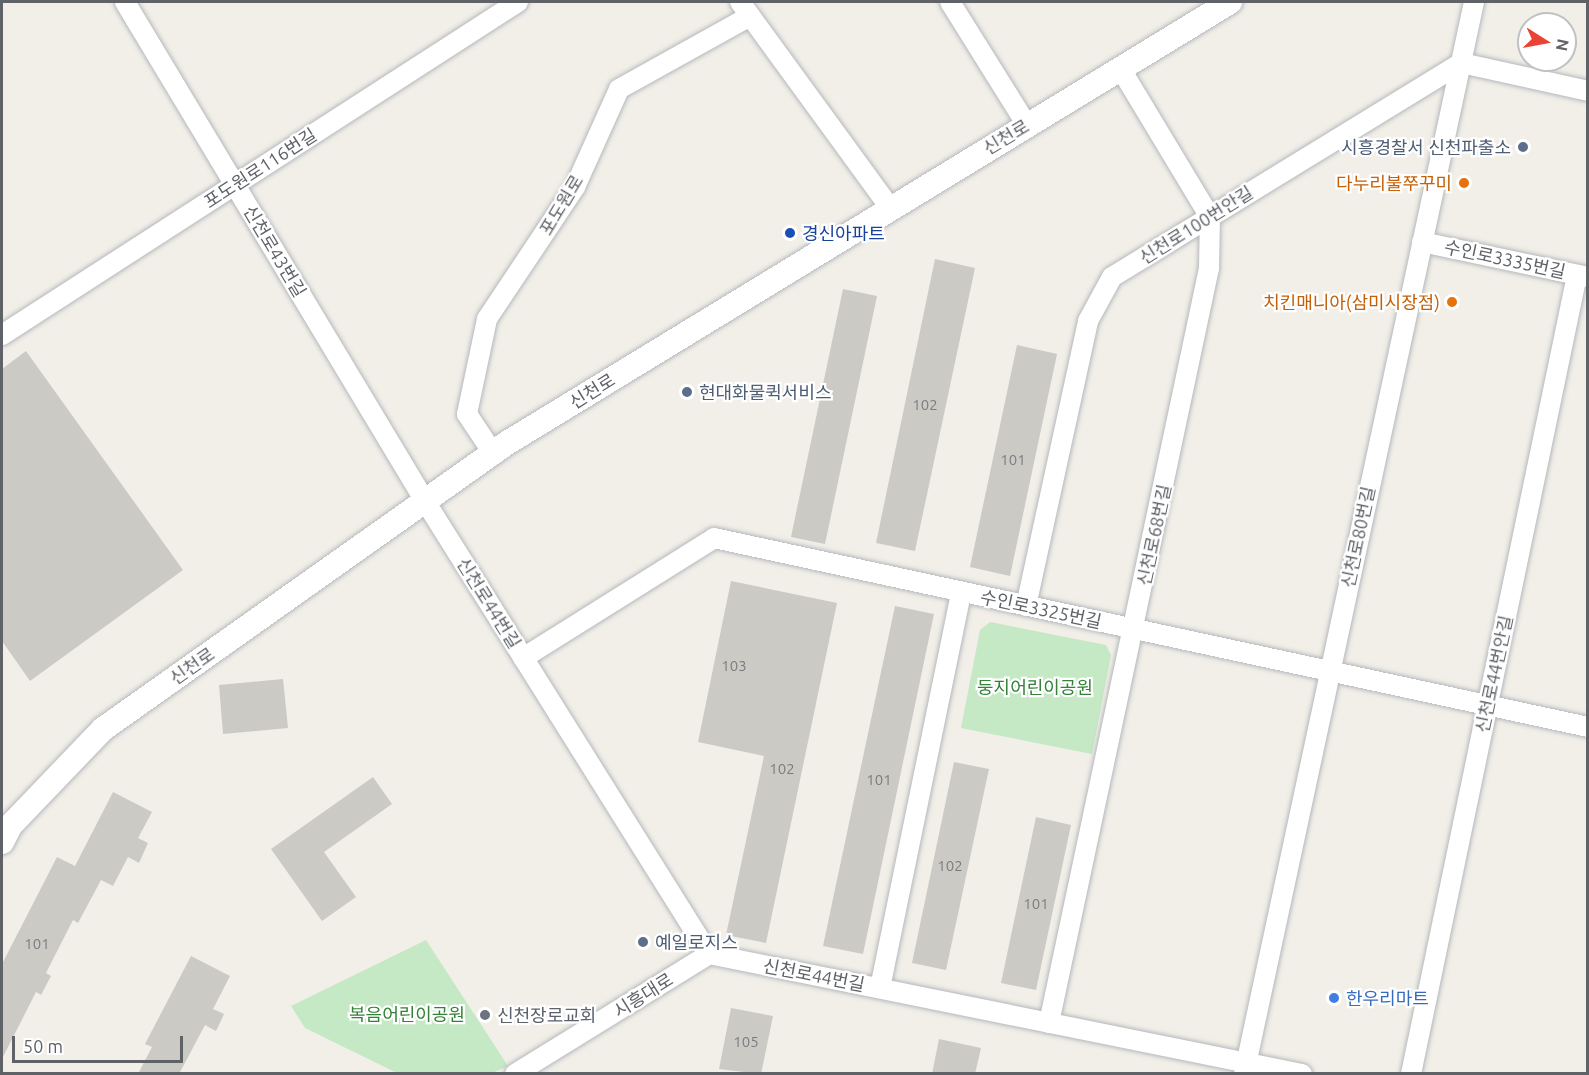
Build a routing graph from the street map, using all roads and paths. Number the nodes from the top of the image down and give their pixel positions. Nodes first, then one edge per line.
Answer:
1 (125, 2) edge
2 (518, 2) edge
3 (950, 2) edge
4 (1230, 2) edge
5 (1474, 2) edge
6 (745, 9) edge
7 (1461, 63) junction
8 (1120, 68) junction
9 (1587, 91) edge
10 (1027, 125) junction
11 (235, 184) junction
12 (890, 208) junction
13 (1210, 217) junction
14 (1422, 242) junction
15 (1582, 276) edge
16 (2, 335) edge
17 (493, 453) junction
18 (425, 501) junction
19 (961, 592) junction
20 (1026, 606) junction
21 (1135, 630) junction
22 (523, 658) junction
23 (1329, 672) junction
24 (1487, 706) junction
25 (1587, 727) edge
26 (4, 828) edge
27 (709, 954) junction
28 (880, 988) junction
29 (1050, 1023) junction
30 (1245, 1068) edge
31 (515, 1074) edge
32 (1302, 1074) edge
33 (1410, 1074) edge

1 - 11 street, 신천로43번길
2 - 11 street, 포도원로116번길
3 - 10 street
4 - 8 street, 신천로
5 - 7 street, 신천로80번길
6 - 12 street, 포도원로
6 - 17 street, 포도원로
7 - 9 street
7 - 13 street, 신천로100번안길
7 - 14 street, 신천로80번길
8 - 10 street, 신천로
8 - 13 street
10 - 12 street, 신천로
11 - 16 street, 포도원로116번길
11 - 18 street, 신천로43번길
12 - 17 street, 신천로
13 - 20 street, 신천로100번안길
13 - 21 street, 신천로68번길
14 - 15 street, 수인로3335번길
14 - 23 street, 신천로80번길
15 - 24 street, 신천로44번안길
17 - 18 street, 신천로
18 - 22 street, 신천로44번길
18 - 26 street, 신천로
19 - 20 street, 수인로3325번길
19 - 22 street, 수인로3325번길
19 - 28 street
20 - 21 street, 수인로3325번길
21 - 23 street, 수인로3325번길
21 - 29 street, 신천로68번길
22 - 27 street, 신천로44번길
23 - 24 street, 수인로3325번길
23 - 30 street, 신천로80번길
24 - 25 street, 수인로3325번길
24 - 33 street, 신천로44번안길
27 - 28 street, 신천로44번길
27 - 31 street, 시흥대로
28 - 29 street, 신천로44번길
29 - 30 street, 신천로44번길
30 - 32 street, 신천로44번길

